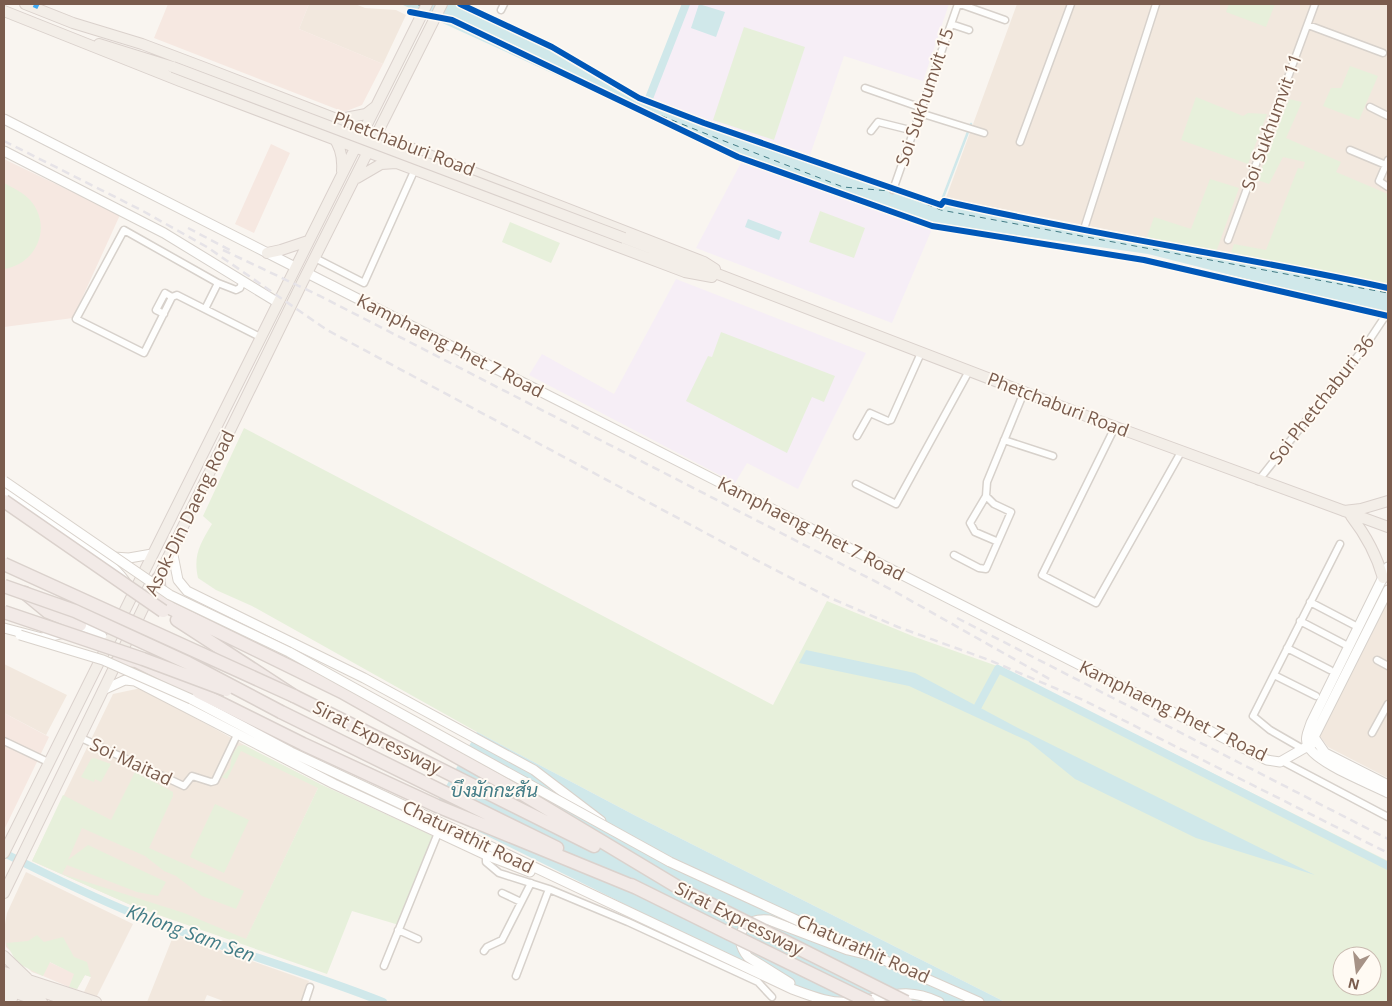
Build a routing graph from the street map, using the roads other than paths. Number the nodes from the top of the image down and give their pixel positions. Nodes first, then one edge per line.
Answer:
1 (25, 4) edge
2 (427, 4) edge
3 (442, 4) edge
4 (959, 4) edge
5 (1071, 4) edge
6 (1156, 4) edge
7 (1316, 4) edge
8 (4, 11) edge
9 (1006, 20) dead end
10 (73, 23) junction
11 (950, 24) junction
12 (1308, 25) junction
13 (969, 30) dead end
14 (69, 37) junction
15 (118, 48) junction
16 (1383, 53) dead end
17 (865, 88) dead end
18 (284, 98) junction
19 (378, 104) junction
20 (1370, 107) dead end
21 (921, 110) junction
22 (388, 112) junction
23 (277, 116) junction
24 (1388, 116) edge
25 (4, 119) edge
26 (339, 119) junction
27 (364, 129) junction
28 (871, 131) dead end
29 (914, 131) junction
30 (984, 133) dead end
31 (377, 134) junction
32 (332, 137) junction
33 (1020, 142) dead end
34 (356, 146) junction
35 (407, 146) junction
36 (1350, 150) dead end
37 (4, 151) edge
38 (369, 151) junction
39 (400, 163) junction
40 (1387, 163) edge
41 (454, 164) junction
42 (415, 169) junction
43 (354, 180) junction
44 (446, 181) junction
45 (337, 184) junction
46 (1388, 187) edge
47 (893, 190) dead end
48 (1084, 229) dead end
49 (1228, 240) dead end
50 (308, 241) junction
51 (267, 253) junction
52 (314, 258) junction
53 (295, 267) junction
54 (307, 273) junction
55 (728, 279) junction
56 (244, 281) junction
57 (218, 283) junction
58 (277, 302) junction
59 (205, 309) junction
60 (1384, 318) dead end
61 (260, 337) junction
62 (921, 352) junction
63 (969, 371) junction
64 (1024, 392) junction
65 (1115, 427) junction
66 (857, 436) dead end
67 (1004, 440) junction
68 (1181, 452) junction
69 (1052, 456) dead end
70 (4, 481) edge
71 (1258, 481) junction
72 (856, 484) dead end
73 (4, 491) edge
74 (986, 496) junction
75 (4, 501) edge
76 (1388, 501) edge
77 (1341, 511) junction
78 (1351, 515) junction
79 (1388, 527) edge
80 (996, 541) junction
81 (1340, 544) dead end
82 (172, 550) junction
83 (152, 554) junction
84 (954, 555) dead end
85 (100, 556) junction
86 (4, 564) edge
87 (1388, 567) edge
88 (1383, 578) junction
89 (158, 579) junction
90 (4, 582) edge
91 (4, 586) edge
92 (1388, 590) edge
93 (133, 592) junction
94 (1310, 602) junction
95 (4, 612) edge
96 (1300, 622) junction
97 (80, 625) junction
98 (1354, 625) dead end
99 (4, 629) edge
100 (1344, 644) dead end
101 (1287, 648) junction
102 (104, 650) junction
103 (1377, 660) dead end
104 (116, 662) junction
105 (1388, 666) edge
106 (1330, 670) dead end
107 (1274, 675) junction
108 (103, 690) junction
109 (294, 696) junction
110 (1316, 696) dead end
111 (1388, 704) edge
112 (281, 712) junction
113 (1372, 733) dead end
114 (237, 735) junction
115 (79, 737) junction
116 (4, 741) edge
117 (1309, 746) junction
118 (48, 762) junction
119 (1282, 762) junction
120 (1388, 785) edge
121 (1388, 793) edge
122 (1388, 817) edge
123 (612, 829) junction
124 (438, 833) junction
125 (4, 853) edge
126 (486, 855) junction
127 (531, 883) junction
128 (570, 886) junction
129 (637, 888) junction
130 (549, 889) junction
131 (686, 892) junction
132 (502, 893) dead end
133 (4, 894) edge
134 (521, 902) junction
135 (398, 930) junction
136 (418, 939) dead end
137 (484, 951) dead end
138 (4, 956) edge
139 (877, 957) junction
140 (384, 966) dead end
141 (4, 972) edge
142 (516, 976) dead end
143 (4, 979) edge
144 (28, 980) junction
145 (310, 988) dead end
146 (4, 989) edge
147 (802, 992) junction
148 (772, 997) dead end
149 (42, 1002) edge
150 (72, 1002) edge
151 (96, 1002) edge
152 (305, 1002) edge
153 (869, 1002) edge
154 (906, 1002) edge
155 (940, 1002) edge
156 (979, 1002) edge

1 - 10 main road, Phetchaburi Road
2 - 19 main road, Asok-Din Daeng Road
3 - 22 main road, Asok-Din Daeng Road
4 - 9 street
4 - 11 street, Soi Sukhumvit 15
5 - 33 street
6 - 48 street
7 - 12 street, Soi Sukhumvit 11
8 - 14 main road, Phetchaburi Road
10 - 15 main road, Phetchaburi Road
10 - 18 main road, Phetchaburi Road
11 - 13 street
11 - 21 street, Soi Sukhumvit 15
12 - 16 street
12 - 49 street, Soi Sukhumvit 11
14 - 15 main road, Phetchaburi Road
14 - 23 main road, Phetchaburi Road
15 - 55 main road, Phetchaburi Road, bridge
17 - 21 street
18 - 23 main road
18 - 26 main road, Phetchaburi Road
19 - 26 main road
19 - 27 main road, Asok-Din Daeng Road
20 - 24 street
21 - 29 street, Soi Sukhumvit 15
21 - 30 street
22 - 31 main road, Asok-Din Daeng Road
22 - 35 main road
23 - 32 main road, Phetchaburi Road
25 - 51 main road
26 - 27 main road, Phetchaburi Road
27 - 31 main road, Phetchaburi Road
27 - 34 main road, Asok-Din Daeng Road
28 - 29 street
29 - 47 street, Soi Sukhumvit 15
31 - 35 main road, Phetchaburi Road
31 - 38 main road, Asok-Din Daeng Road
32 - 34 main road, Phetchaburi Road
32 - 45 main road
34 - 38 main road, Phetchaburi Road
34 - 45 main road, Asok-Din Daeng Road
35 - 41 main road, Phetchaburi Road
36 - 40 street
37 - 56 main road
38 - 39 main road, Phetchaburi Road
38 - 43 main road, Asok-Din Daeng Road
39 - 42 main road, Phetchaburi Road
39 - 43 main road
40 - 46 street
41 - 44 main road
41 - 55 main road, Phetchaburi Road
42 - 44 main road, Phetchaburi Road
42 - 52 street
43 - 52 main road, Asok-Din Daeng Road
44 - 55 main road, Phetchaburi Road
45 - 50 main road, Asok-Din Daeng Road
50 - 51 main road
50 - 53 main road, Asok-Din Daeng Road
51 - 53 main road
52 - 54 main road, Asok-Din Daeng Road
53 - 58 main road, Asok-Din Daeng Road
54 - 82 main road, Asok-Din Daeng Road
54 - 119 main road, Kamphaeng Phet 7 Road
55 - 62 main road, Phetchaburi Road
56 - 57 street
56 - 58 main road
57 - 59 street
57 - 59 street
58 - 61 main road, Asok-Din Daeng Road
59 - 61 street
60 - 71 street, Soi Phetchaburi 36
61 - 83 main road, Asok-Din Daeng Road
62 - 63 main road, Phetchaburi Road
62 - 66 street
63 - 64 main road, Phetchaburi Road
63 - 72 street
64 - 65 main road, Phetchaburi Road
64 - 67 street
65 - 68 main road, Phetchaburi Road
65 - 68 street
67 - 69 street
67 - 74 street
68 - 71 main road, Phetchaburi Road
70 - 123 main road, Chaturathit Road, bridge
71 - 77 main road, Phetchaburi Road
73 - 85 main road
74 - 80 street
74 - 80 street
75 - 109 highway, bridge
76 - 77 main road
77 - 78 main road, Phetchaburi Road
78 - 79 main road, Phetchaburi Road
78 - 88 main road
80 - 84 street
81 - 94 street
82 - 89 main road, Asok-Din Daeng Road
82 - 123 main road, bridge
83 - 85 main road
83 - 93 main road, Asok-Din Daeng Road
85 - 93 main road
86 - 109 highway, Sirat Expressway, bridge
87 - 88 main road
88 - 117 main road
89 - 104 main road, Asok-Din Daeng Road
89 - 131 highway
90 - 97 highway
91 - 112 highway, Sirat Expressway, bridge
92 - 117 main road
93 - 102 main road, Asok-Din Daeng Road
94 - 96 street
94 - 98 street
95 - 112 highway, bridge
96 - 100 street
96 - 101 street
97 - 99 main road, Chaturathit Road
97 - 102 main road
99 - 128 main road, Chaturathit Road, bridge
101 - 106 street
101 - 107 street
102 - 118 main road, Asok-Din Daeng Road
103 - 105 street
104 - 108 main road, Asok-Din Daeng Road
104 - 129 highway
107 - 110 street
107 - 117 street
108 - 114 main road
108 - 115 main road, Asok-Din Daeng Road
109 - 131 highway, Sirat Expressway
111 - 113 street
112 - 129 highway, Sirat Expressway
114 - 115 street, Soi Maitad
114 - 124 main road
115 - 133 main road, Asok-Din Daeng Road
116 - 118 street
117 - 119 main road, Kamphaeng Phet 7 Road
117 - 120 main road
117 - 121 main road
118 - 125 main road, Asok-Din Daeng Road
119 - 122 street
123 - 139 main road, Chaturathit Road, bridge
124 - 126 main road
124 - 135 street
126 - 127 street
126 - 128 main road
127 - 130 street
127 - 134 street
128 - 147 main road, Chaturathit Road
129 - 153 highway, Sirat Expressway, bridge
130 - 142 street
130 - 148 street
131 - 154 highway, Sirat Expressway, bridge
132 - 134 street
134 - 137 street
135 - 136 street
135 - 140 street
138 - 144 main road
139 - 147 main road, bridge
139 - 156 main road, Chaturathit Road
141 - 144 main road
143 - 150 main road
144 - 151 main road
145 - 152 street
146 - 149 main road
147 - 155 main road, Chaturathit Road, bridge

